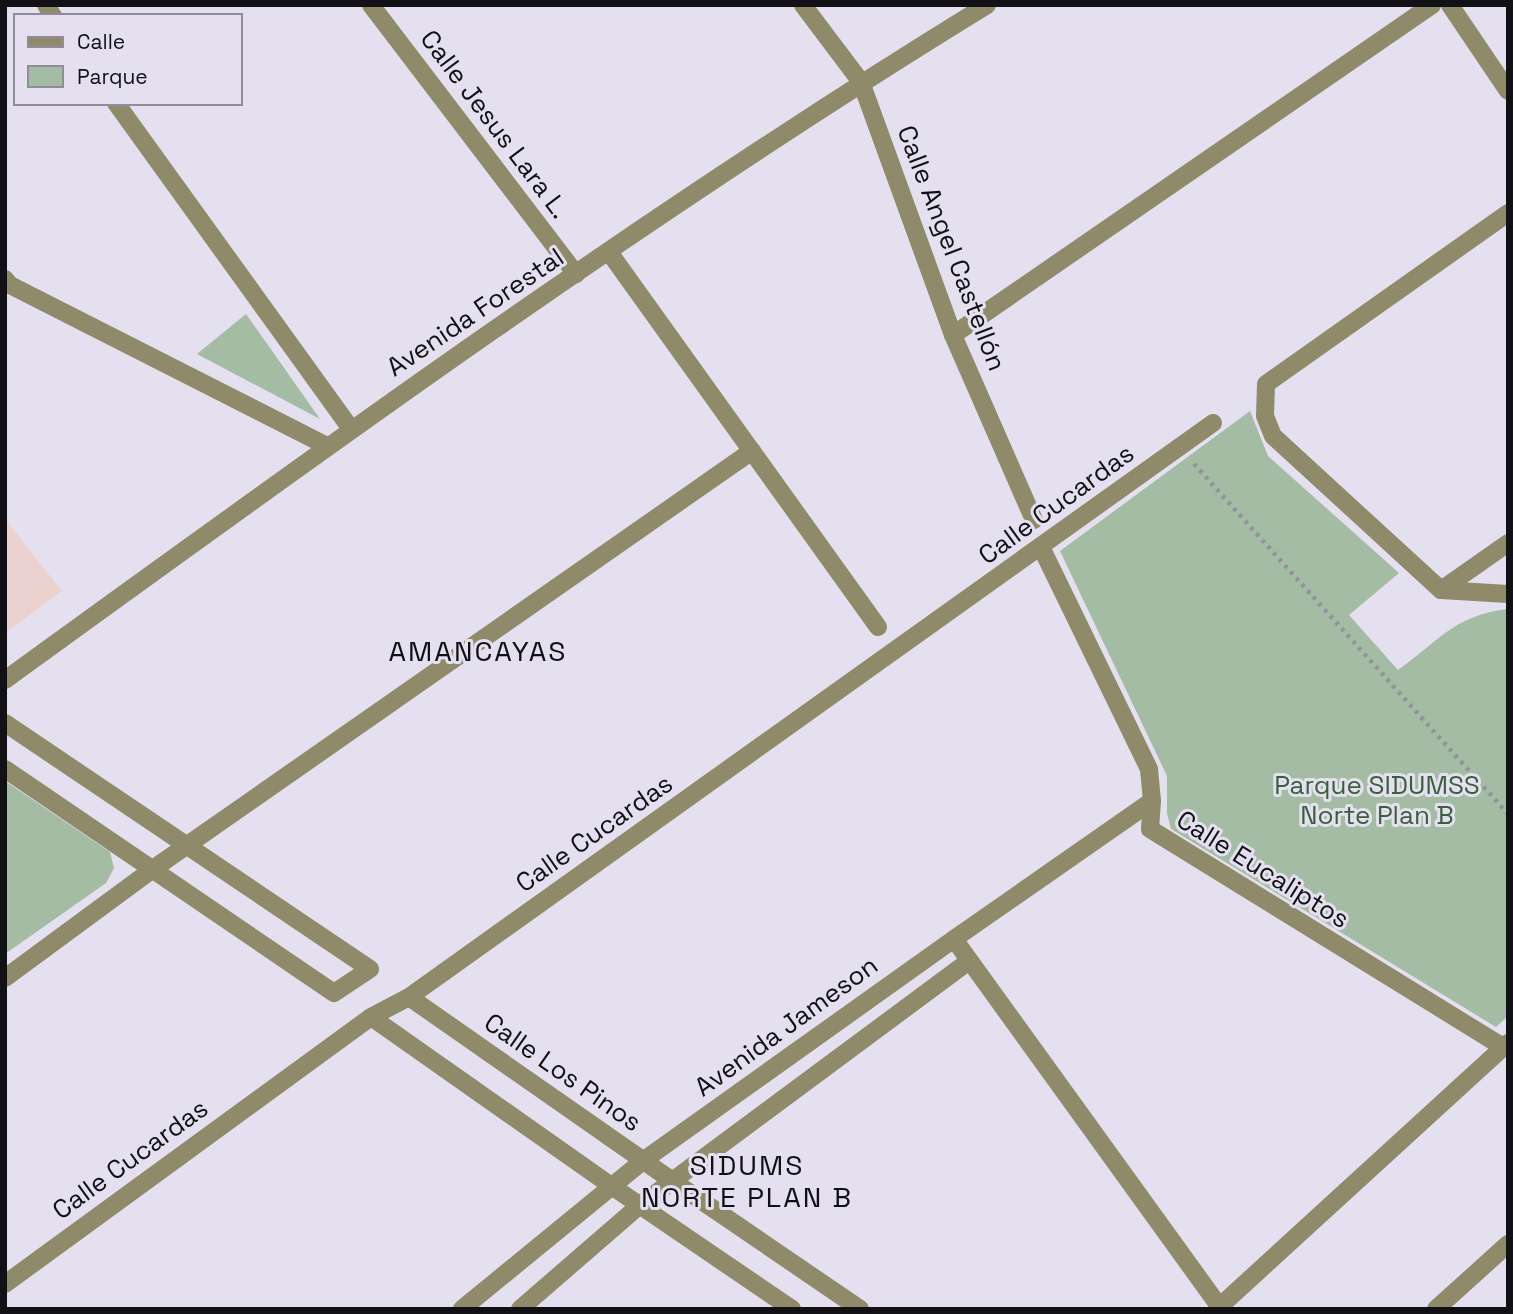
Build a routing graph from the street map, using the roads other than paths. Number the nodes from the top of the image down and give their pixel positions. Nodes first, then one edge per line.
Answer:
1 (372, 5) edge
2 (803, 5) edge
3 (987, 5) edge
4 (1432, 5) edge
5 (1450, 5) edge
6 (862, 82) junction
7 (1508, 91) edge
8 (117, 105) edge
9 (1508, 213) edge
10 (609, 252) junction
11 (576, 274) junction
12 (5, 279) edge
13 (953, 335) junction
14 (1213, 423) dead end
15 (351, 429) junction
16 (327, 446) junction
17 (752, 451) junction
18 (1034, 520) dead end
19 (1508, 543) edge
20 (1041, 547) junction
21 (1441, 590) junction
22 (1508, 594) edge
23 (878, 627) dead end
24 (5, 680) edge
25 (5, 723) edge
26 (5, 768) edge
27 (1152, 801) junction
28 (187, 846) junction
29 (153, 869) junction
30 (954, 939) junction
31 (969, 961) junction
32 (5, 978) edge
33 (410, 997) junction
34 (371, 1017) junction
35 (1506, 1045) edge
36 (644, 1160) junction
37 (674, 1182) junction
38 (610, 1185) junction
39 (640, 1205) junction
40 (1508, 1244) edge
41 (5, 1284) edge
42 (1218, 1308) edge
43 (461, 1309) edge
44 (520, 1309) edge
45 (792, 1309) edge
46 (860, 1309) edge
47 (1436, 1309) edge

1 - 11 street, Calle Jesus Lara L.
2 - 6 street, Calle Angel Castellón
3 - 6 street, Avenida Forestal
4 - 13 street
5 - 7 street
6 - 10 street, Avenida Forestal
6 - 13 street, Calle Angel Castellón
8 - 15 street
9 - 21 street
10 - 11 street, Avenida Forestal
10 - 17 street
11 - 15 street, Avenida Forestal
12 - 16 street
13 - 18 street, Calle Angel Castellón
14 - 20 street, Calle Cucardas
15 - 16 street, Avenida Forestal
16 - 24 street, Avenida Forestal
17 - 23 street
17 - 28 street
19 - 21 street
20 - 27 street, Calle Eucaliptos
20 - 33 street, Calle Cucardas
21 - 22 street
25 - 28 street
26 - 29 street
27 - 30 street, Avenida Jameson
27 - 35 street, Calle Eucaliptos
28 - 29 street
28 - 29 street
29 - 32 street
30 - 31 street
30 - 36 street, Avenida Jameson
31 - 37 street
31 - 42 street
33 - 34 street, Calle Cucardas
33 - 36 street, Calle Los Pinos
34 - 38 street
34 - 41 street, Calle Cucardas
35 - 42 street
36 - 37 street, Calle Los Pinos
36 - 38 street, Avenida Jameson
37 - 39 street
37 - 46 street, Calle Los Pinos
38 - 39 street
38 - 43 street, Avenida Jameson
39 - 44 street
39 - 45 street
40 - 47 street

